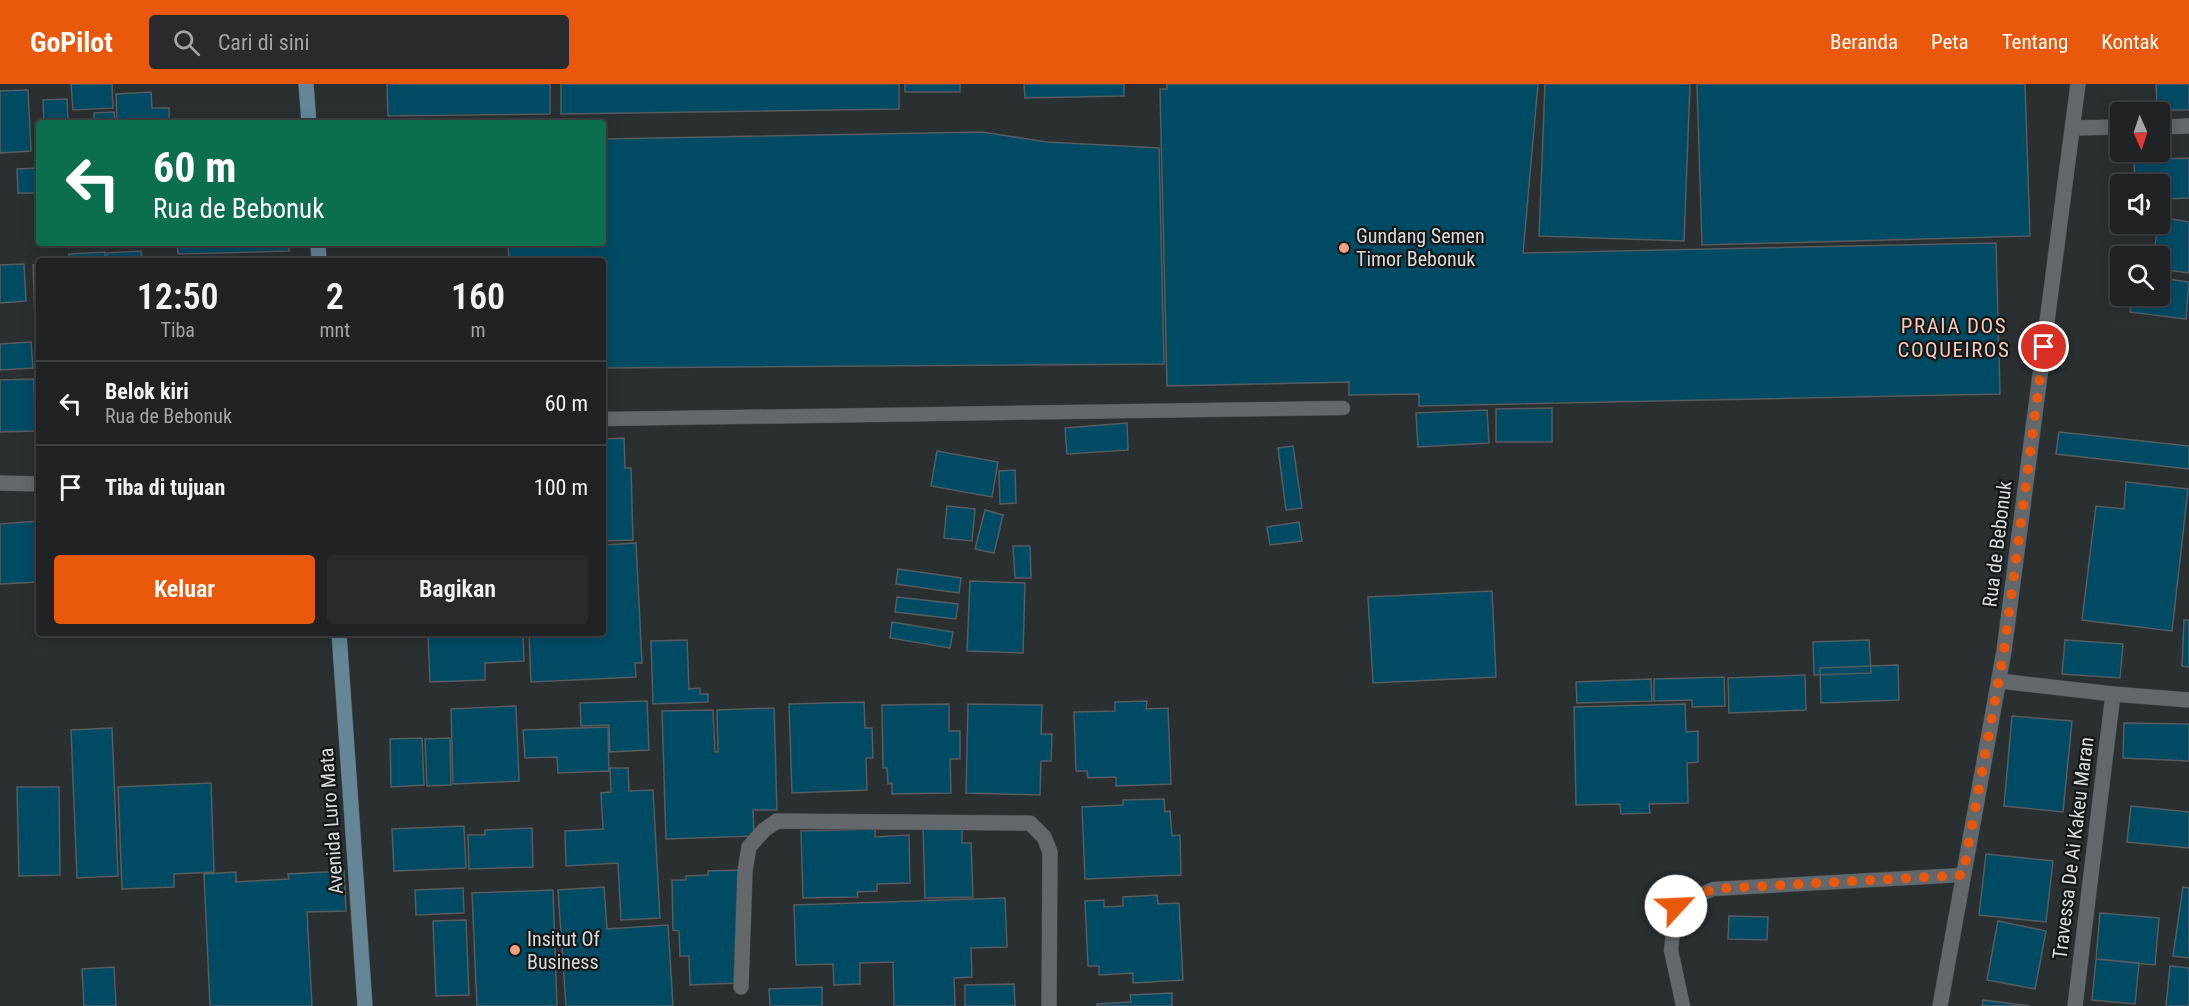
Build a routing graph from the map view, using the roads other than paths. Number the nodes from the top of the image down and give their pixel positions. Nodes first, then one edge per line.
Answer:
1 (306, 84) edge
2 (2078, 84) edge
3 (309, 120) edge
4 (2189, 126) edge
5 (2110, 127) edge
6 (2170, 127) edge
7 (2073, 128) junction
8 (1343, 408) dead end
9 (606, 419) edge
10 (0, 483) edge
11 (36, 484) edge
12 (339, 636) edge
13 (1999, 681) junction
14 (2113, 694) junction
15 (2189, 700) edge
16 (1963, 875) junction
17 (741, 987) dead end
18 (364, 1006) edge
19 (1049, 1006) edge
20 (1683, 1006) edge
21 (1940, 1006) edge
22 (2075, 1006) edge

1 - 3 main road
2 - 7 street, Rua de Bebonuk
4 - 6 street
5 - 7 street
7 - 13 street, Rua de Bebonuk
8 - 9 lane
10 - 11 street
12 - 18 main road, Avenida Luro Mata
13 - 14 street
13 - 16 street, Rua de Bebonuk
14 - 15 street
14 - 22 street, Travessa De Ai Kakeu Maran
16 - 20 lane
16 - 21 street, Rua de Bebonuk
17 - 19 street

